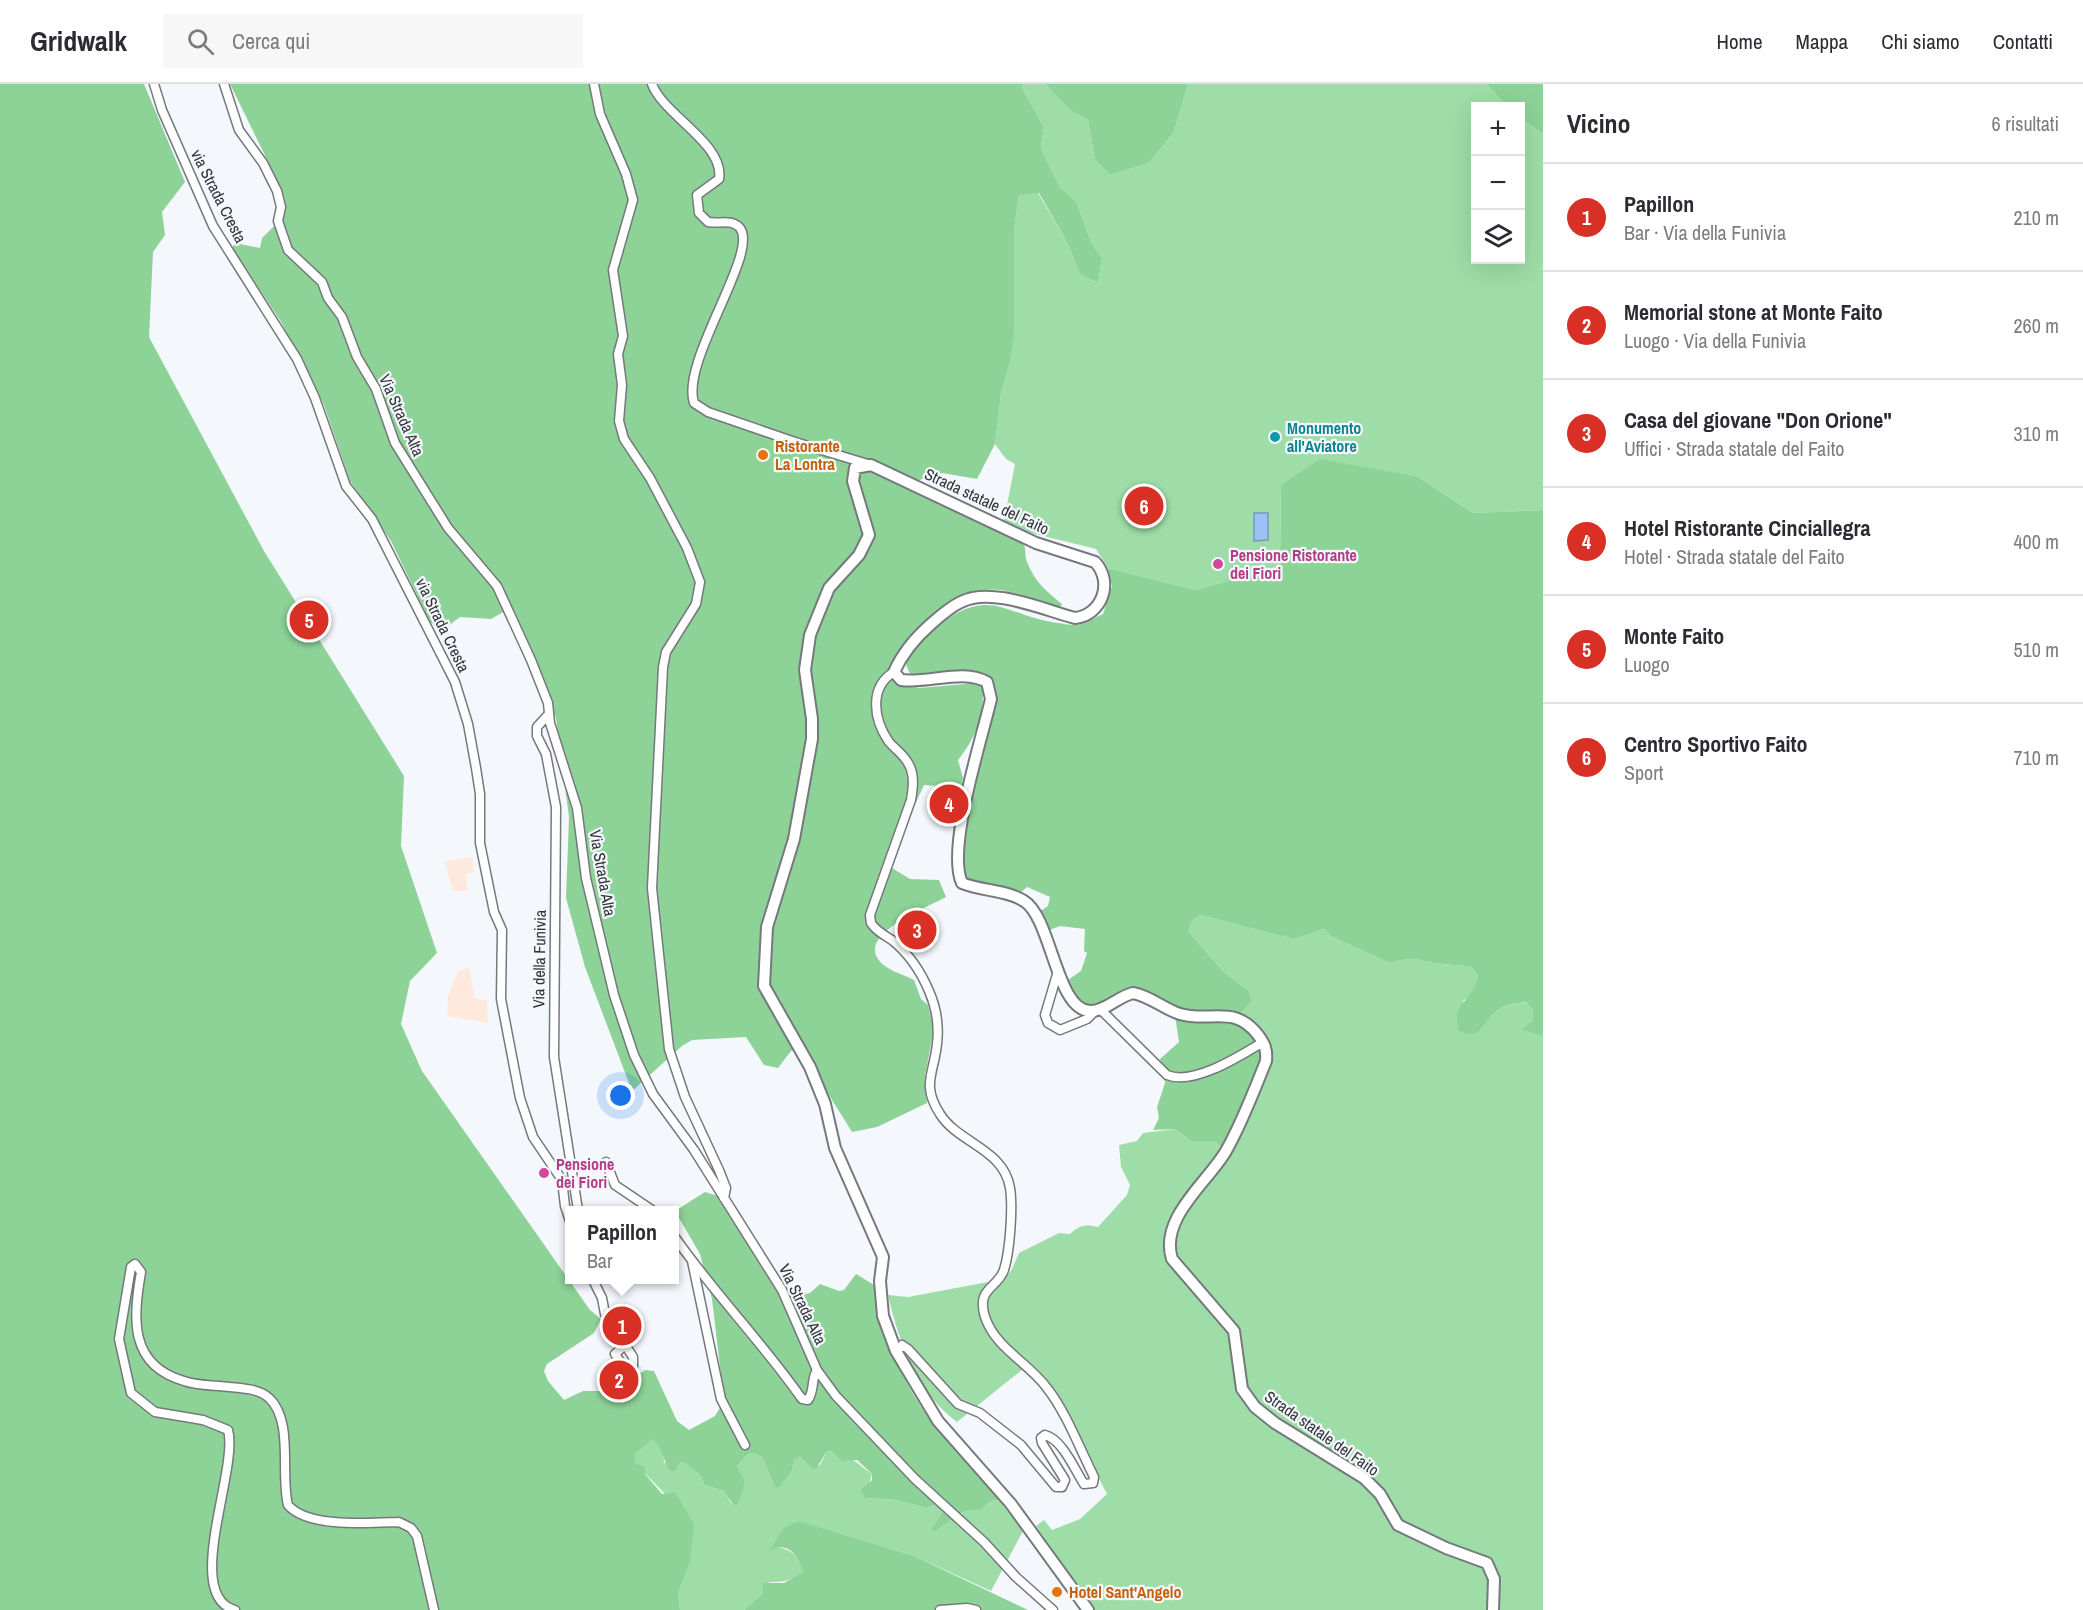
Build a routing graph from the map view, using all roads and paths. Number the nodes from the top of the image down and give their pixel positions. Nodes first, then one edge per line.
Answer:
1 (154, 84) edge
2 (224, 84) edge
3 (594, 84) edge
4 (652, 84) edge
5 (871, 465) junction
6 (894, 672) junction
7 (548, 715) junction
8 (1058, 971) junction
9 (1097, 1010) junction
10 (1263, 1042) junction
11 (606, 1162) dead end
12 (724, 1198) junction
13 (565, 1206) edge
14 (577, 1206) edge
15 (646, 1206) edge
16 (679, 1242) edge
17 (692, 1260) junction
18 (595, 1284) edge
19 (625, 1345) dead end
20 (896, 1351) junction
21 (818, 1370) junction
22 (745, 1444) dead end
23 (235, 1610) edge
24 (434, 1610) edge
25 (940, 1610) edge
26 (976, 1610) edge
27 (1053, 1610) edge
28 (1088, 1610) edge
29 (1493, 1610) edge

1 - 13 street, via Strada Cresta
2 - 7 street, Via Strada Alta
3 - 12 street
4 - 5 street
5 - 6 street, Strada statale del Faito
5 - 20 street
6 - 8 street
6 - 20 street
7 - 12 street, Via Strada Alta
7 - 14 street, Via della Funivia
8 - 9 street
8 - 9 street
9 - 10 street
9 - 10 street
10 - 29 street, Strada statale del Faito
11 - 15 street
12 - 21 street, Via Strada Alta
16 - 17 street
17 - 21 street
17 - 22 street
18 - 19 street
20 - 28 street
21 - 27 street, Via Strada Alta
23 - 24 street
25 - 26 street

